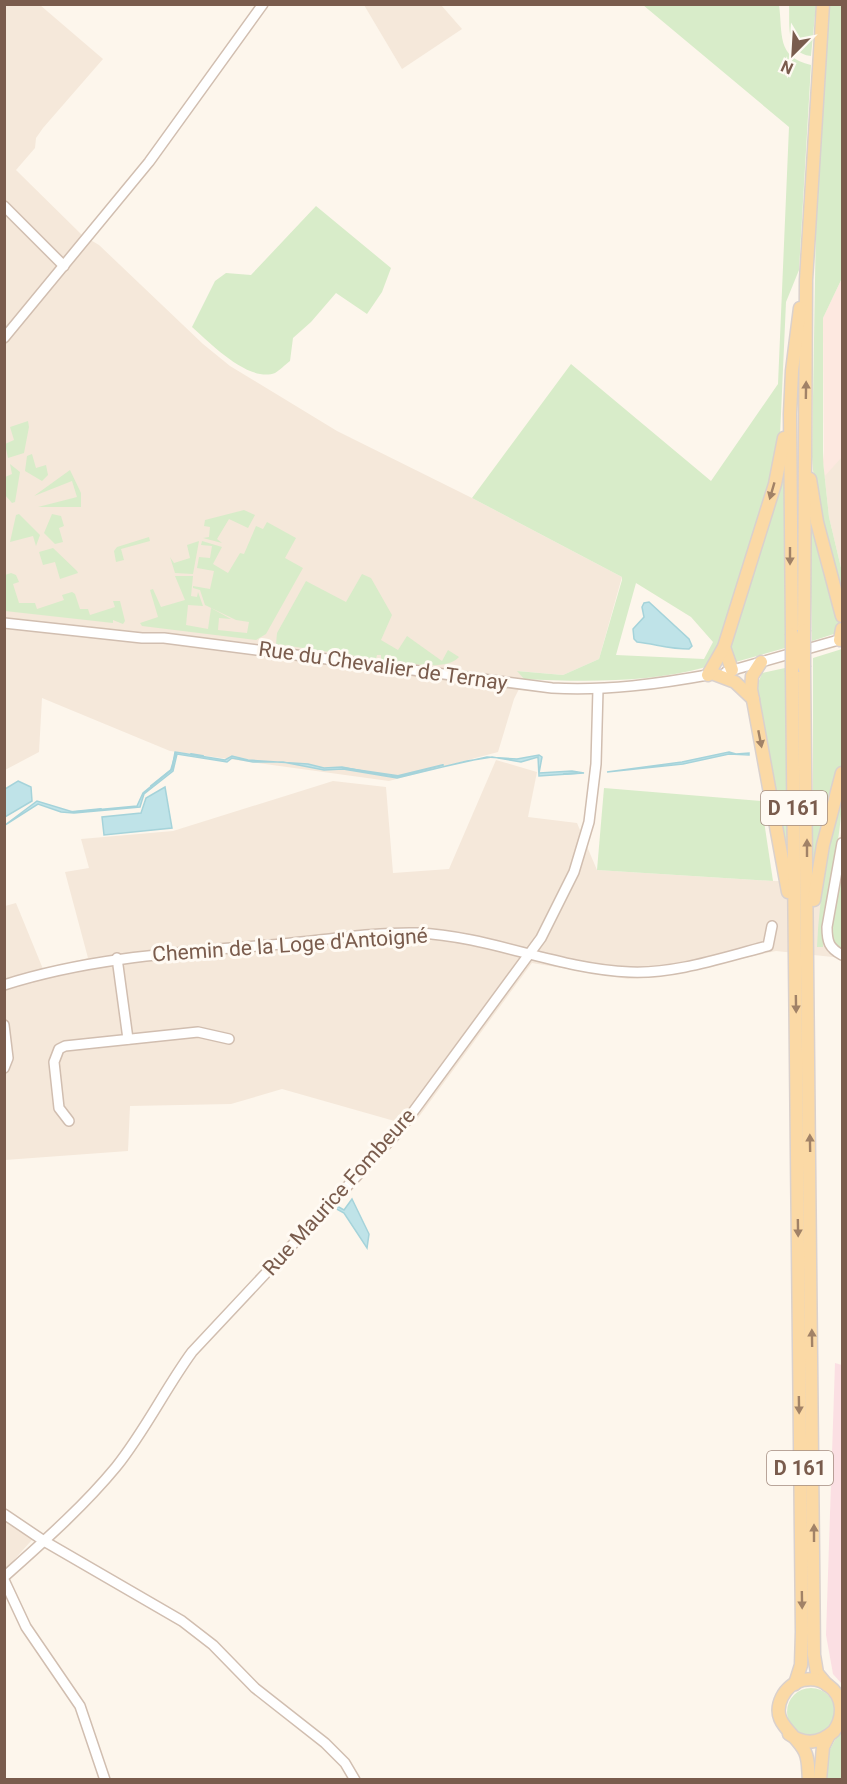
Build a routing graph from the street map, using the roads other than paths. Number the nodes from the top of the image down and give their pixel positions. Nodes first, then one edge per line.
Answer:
1 (263, 4) edge
2 (823, 4) edge
3 (6, 210) edge
4 (64, 266) junction
5 (806, 280) junction
6 (4, 338) edge
7 (790, 414) junction
8 (805, 449) junction
9 (842, 611) edge
10 (4, 623) edge
11 (798, 632) junction
12 (842, 636) edge
13 (724, 647) junction
14 (761, 662) junction
15 (732, 670) junction
16 (798, 670) junction
17 (711, 675) junction
18 (598, 689) junction
19 (753, 699) junction
20 (843, 773) edge
21 (843, 843) edge
22 (772, 926) dead end
23 (795, 945) junction
24 (808, 949) junction
25 (529, 954) junction
26 (843, 955) edge
27 (117, 958) junction
28 (4, 985) edge
29 (4, 1025) edge
30 (128, 1039) junction
31 (229, 1039) dead end
32 (4, 1068) edge
33 (69, 1121) dead end
34 (4, 1514) edge
35 (44, 1541) junction
36 (4, 1579) edge
37 (795, 1684) junction
38 (827, 1685) junction
39 (840, 1698) edge
40 (836, 1729) edge
41 (789, 1734) junction
42 (105, 1779) edge
43 (355, 1779) edge
44 (809, 1779) edge
45 (820, 1779) edge

1 - 4 street
2 - 5 main road, D 161
3 - 4 street
4 - 6 street
5 - 7 main road, D 161
8 -> 5 main road, D 161
7 -> 11 main road, D 161
7 -> 13 main road
8 - 9 main road
8 - 11 main road, D 161
10 - 18 street, Rue du Chevalier de Ternay
11 - 16 main road, D 161, bridge
12 - 14 street, Rue du Chevalier de Ternay
13 - 15 main road
13 - 17 main road
14 - 15 street, Rue du Chevalier de Ternay
14 - 19 main road
15 - 17 street, Rue du Chevalier de Ternay
16 - 23 main road, D 161
24 -> 16 main road, D 161
17 - 18 street, Rue du Chevalier de Ternay
17 - 19 main road
18 - 25 street, Rue Maurice Fombeure
19 -> 23 main road
20 - 24 main road
21 - 26 street
22 - 25 street, Chemin de la Loge d'Antoigné
23 -> 37 main road, D 161
38 -> 24 main road, D 161
25 - 27 street, Chemin de la Loge d'Antoigné
25 - 35 street, Rue Maurice Fombeure
27 - 28 street, Chemin de la Loge d'Antoigné
27 - 30 street
29 - 32 street
30 - 31 street
30 - 33 street
34 - 35 street
35 - 36 street, Rue Maurice Fombeure
35 - 43 street
36 - 42 street
37 - 38 main road
37 - 41 main road
38 - 39 main road
39 - 40 main road
40 - 41 main road
40 - 45 main road
41 - 44 main road

